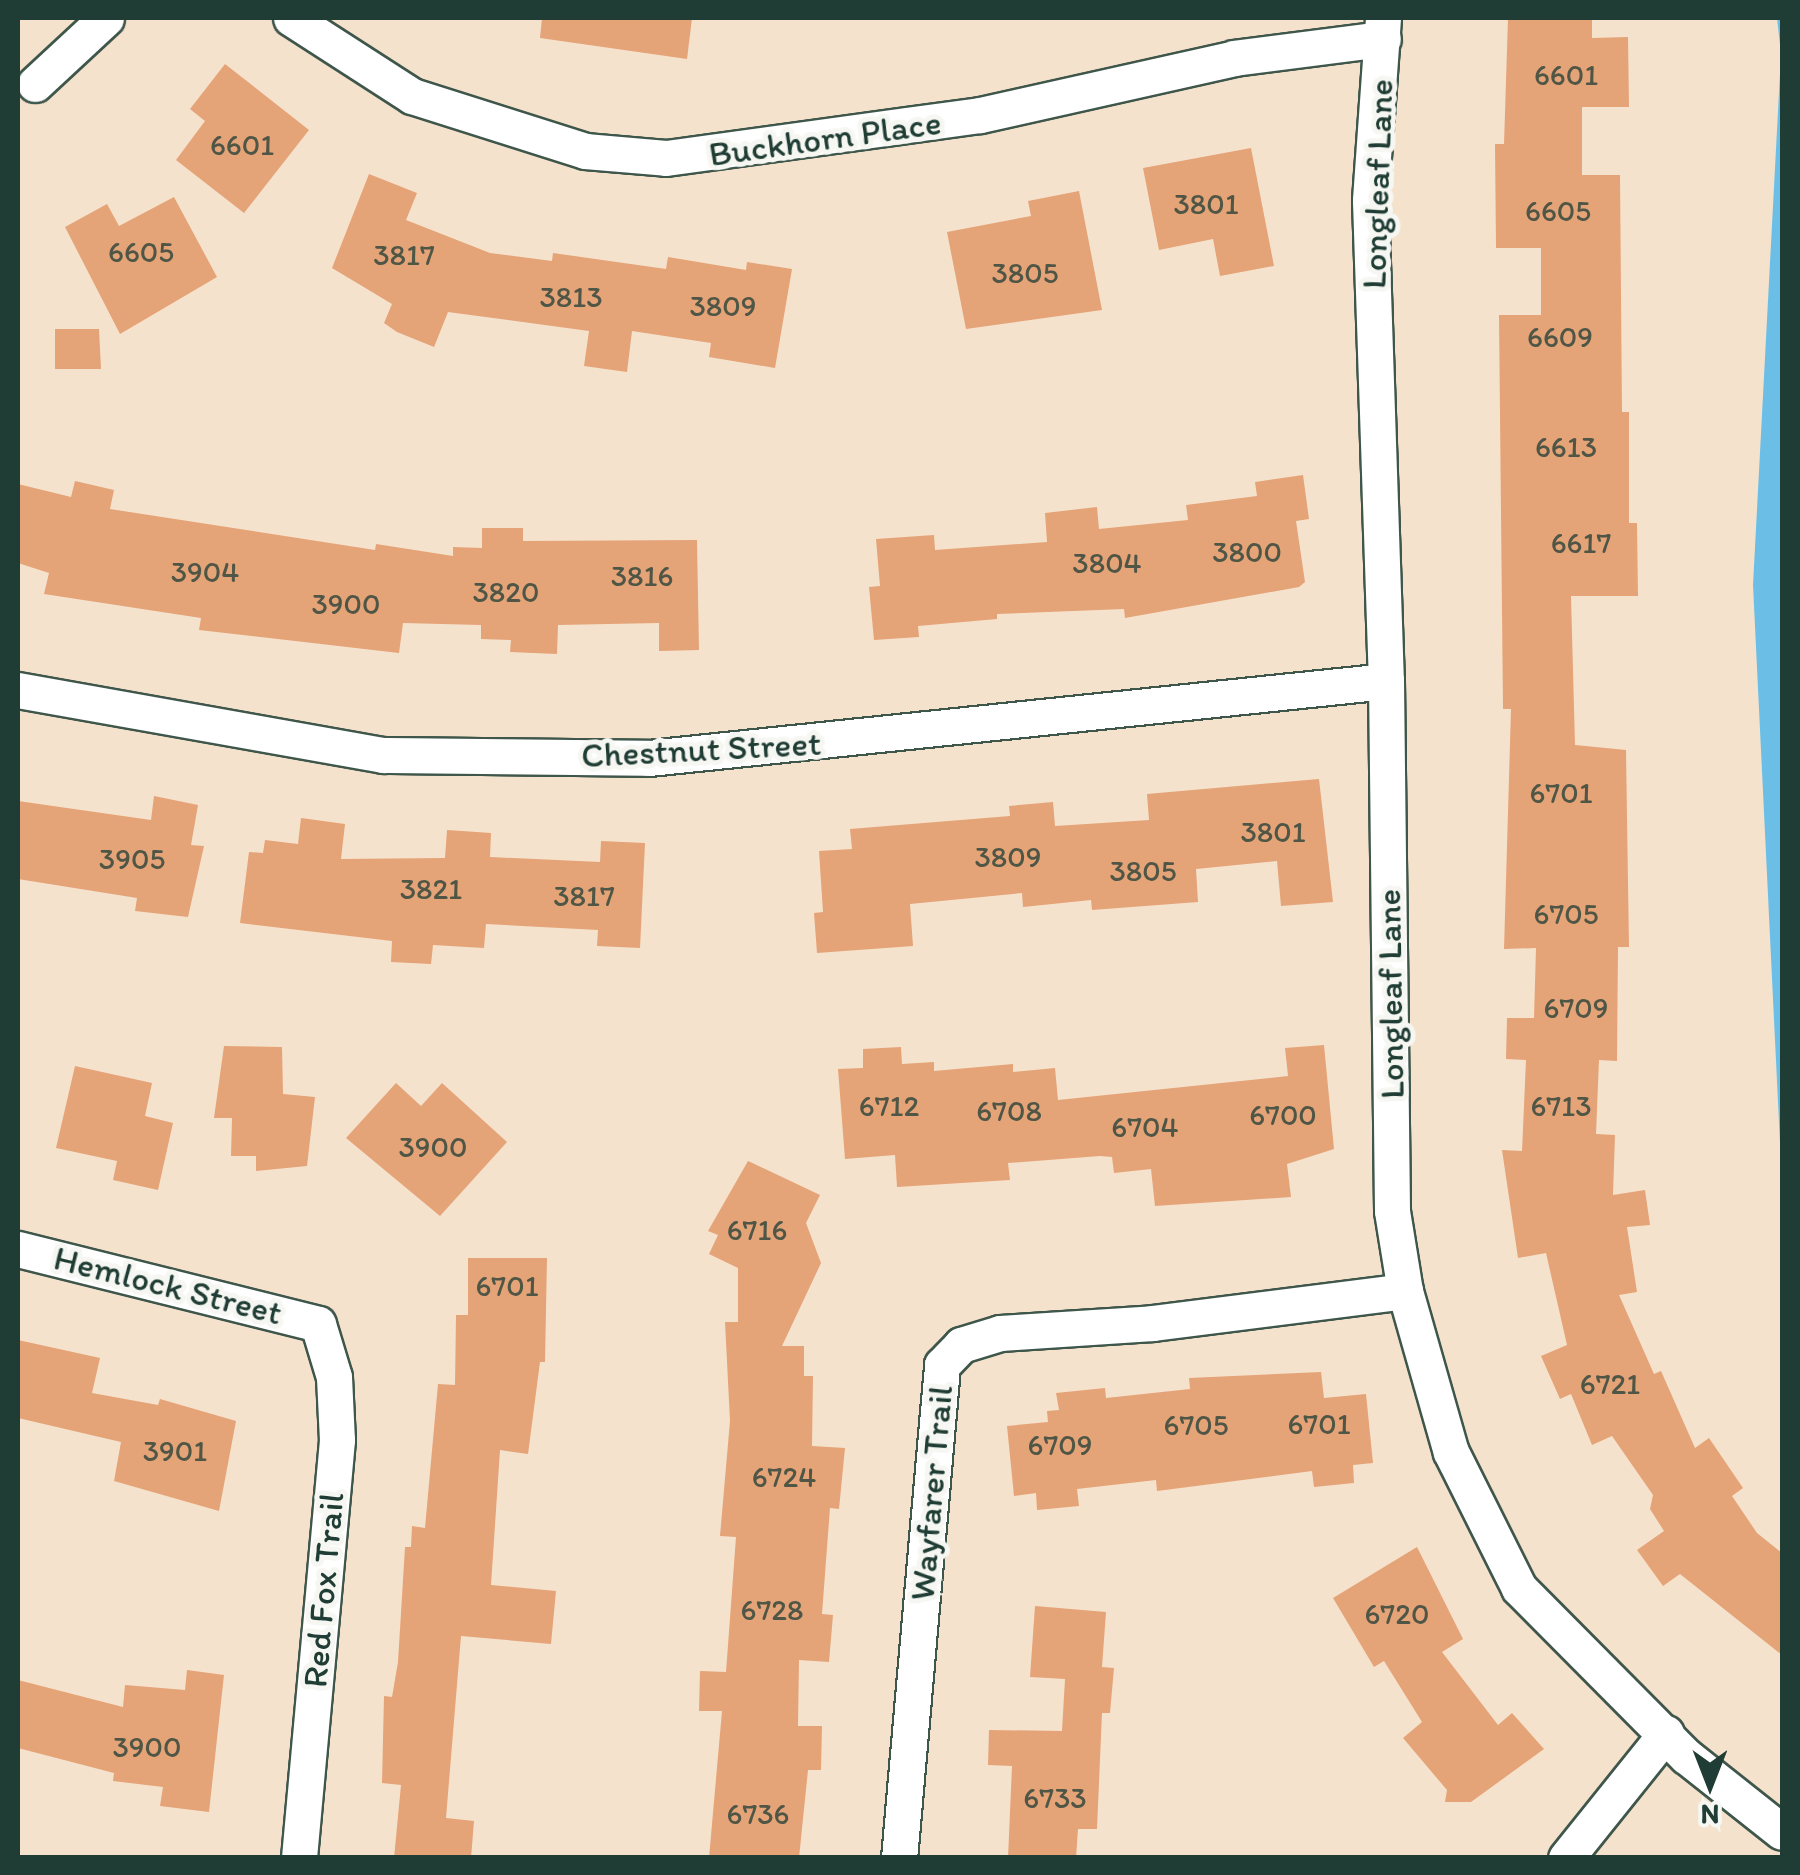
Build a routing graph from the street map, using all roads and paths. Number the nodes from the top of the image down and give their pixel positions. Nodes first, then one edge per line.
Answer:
1 (106, 18) edge
2 (291, 18) edge
3 (1383, 28) edge
4 (35, 84) dead end
5 (1386, 681) junction
6 (18, 690) edge
7 (18, 1248) edge
8 (1406, 1291) junction
9 (318, 1324) joint
10 (1666, 1733) junction
11 (1782, 1832) edge
12 (299, 1858) edge
13 (899, 1858) edge
14 (1566, 1858) edge

1 - 4 street
2 - 3 street, Buckhorn Place
3 - 5 street, Longleaf Lane
5 - 6 street, Chestnut Street
5 - 8 street, Longleaf Lane
7 - 9 street, Hemlock Street
8 - 10 street, Longleaf Lane
8 - 13 street, Wayfarer Trail
9 - 12 street, Red Fox Trail
10 - 11 street, Longleaf Lane
10 - 14 street

